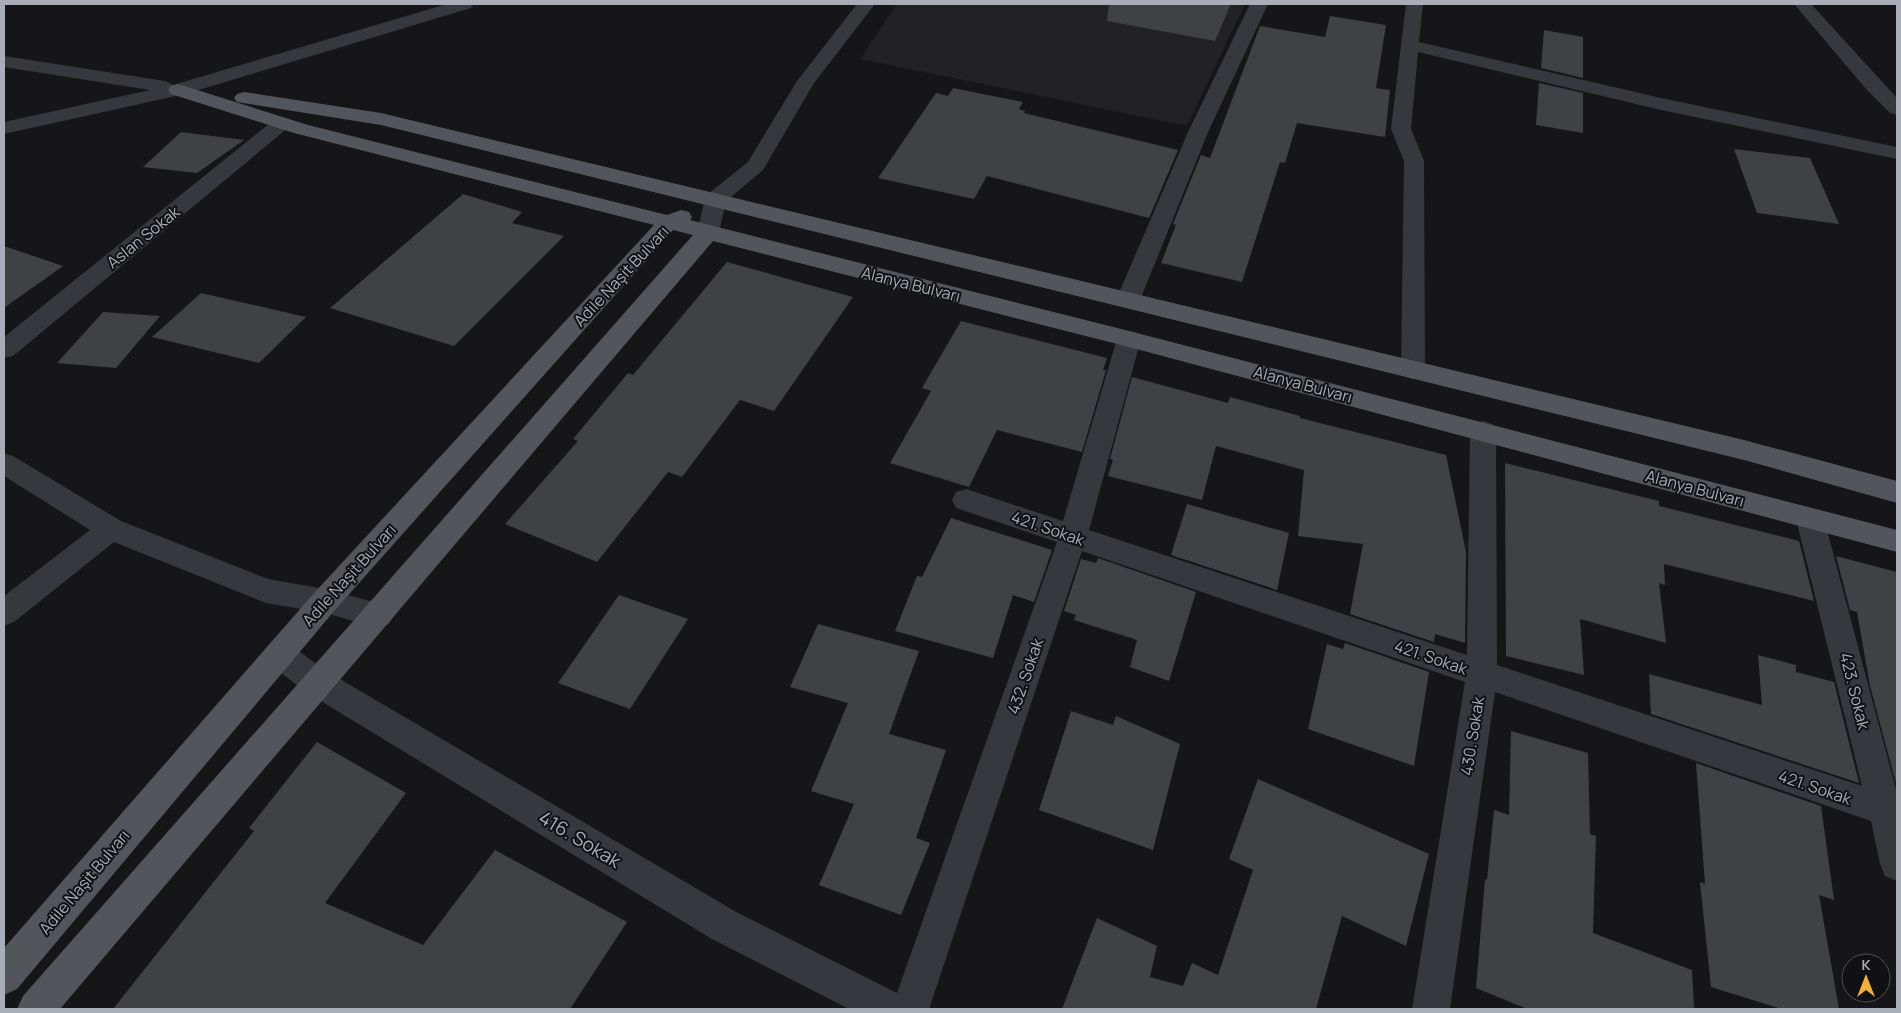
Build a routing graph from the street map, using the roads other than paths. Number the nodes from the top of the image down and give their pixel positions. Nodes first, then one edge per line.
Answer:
1 (866, 4) edge
2 (1259, 4) edge
3 (1414, 4) edge
4 (1802, 4) edge
5 (458, 5) edge
6 (1410, 45) junction
7 (4, 61) edge
8 (178, 90) junction
9 (1897, 110) edge
10 (282, 123) junction
11 (4, 128) edge
12 (1897, 153) edge
13 (716, 199) junction
14 (668, 223) junction
15 (708, 232) junction
16 (1128, 300) junction
17 (1129, 339) junction
18 (4, 350) edge
19 (1413, 370) junction
20 (1483, 431) junction
21 (4, 463) edge
22 (1897, 492) edge
23 (966, 500) dead end
24 (1810, 519) junction
25 (111, 528) junction
26 (1073, 536) junction
27 (1897, 541) edge
28 (325, 601) junction
29 (4, 612) edge
30 (378, 615) junction
31 (279, 654) junction
32 (1482, 674) junction
33 (317, 682) junction
34 (1891, 812) edge
35 (1897, 864) edge
36 (4, 976) edge
37 (36, 1009) edge
38 (888, 1009) edge
39 (910, 1009) edge
40 (1431, 1009) edge

1 - 13 street
2 - 16 street
3 - 6 street
4 - 9 street
5 - 8 street
6 - 12 street
6 - 19 street
7 - 8 street
8 - 10 main road, Alanya Bulvarı
8 - 11 street
8 - 13 main road
10 - 14 main road, Alanya Bulvarı
10 - 18 street, Aslan Sokak
13 - 14 main road, Adile Naşit Bulvarı
13 - 15 street
13 - 16 main road
14 - 15 main road, Alanya Bulvarı
14 - 28 main road, Adile Naşit Bulvarı
15 - 17 main road, Alanya Bulvarı
15 - 30 main road
16 - 19 main road
17 - 20 main road, Alanya Bulvarı
17 - 26 street, 432. Sokak
19 - 22 main road
20 - 24 main road, Alanya Bulvarı
20 - 32 street, 430. Sokak
21 - 25 street
23 - 26 street, 421. Sokak
24 - 27 main road, Alanya Bulvarı
24 - 34 street, 423. Sokak
25 - 28 street
25 - 29 street
26 - 32 street, 421. Sokak
26 - 39 street, 432. Sokak
28 - 30 street
28 - 31 main road, Adile Naşit Bulvarı
30 - 33 main road
31 - 33 street, 416. Sokak
31 - 36 main road, Adile Naşit Bulvarı
32 - 34 street, 421. Sokak
32 - 40 street, 430. Sokak
33 - 37 main road
33 - 38 street, 416. Sokak
34 - 35 street, 423. Sokak

